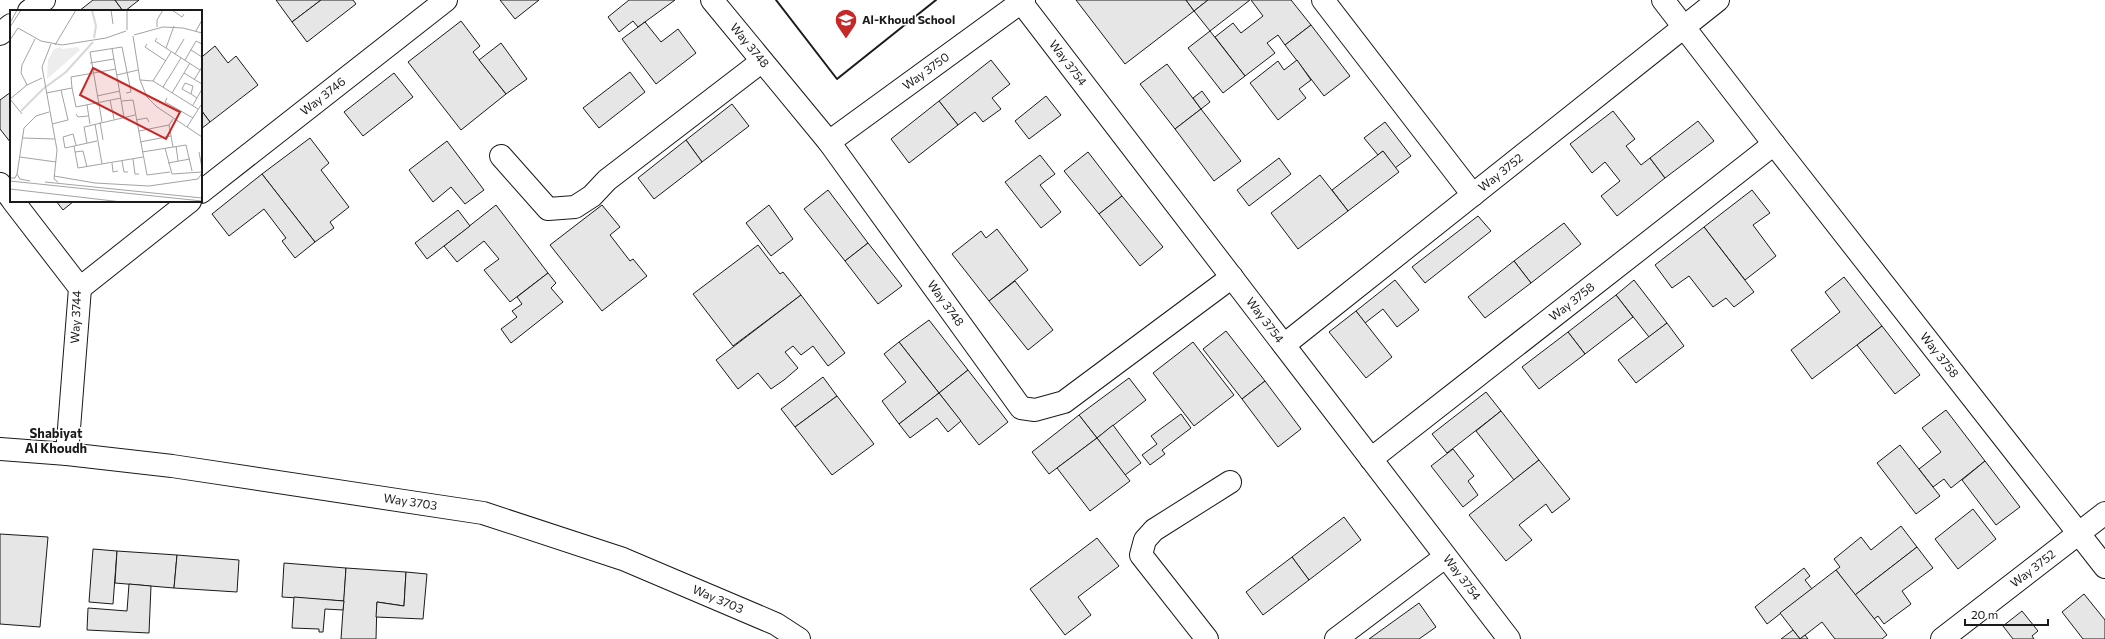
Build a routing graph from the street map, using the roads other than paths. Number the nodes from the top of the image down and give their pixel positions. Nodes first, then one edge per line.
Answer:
1 (44, 0) edge
2 (446, 0) edge
3 (712, 0) edge
4 (1322, 0) edge
5 (1663, 0) edge
6 (1718, 0) edge
7 (1023, 1) edge
8 (30, 10) edge
9 (10, 26) edge
10 (1685, 28) junction
11 (0, 34) edge
12 (761, 62) junction
13 (829, 142) junction
14 (1774, 144) junction
15 (501, 156) dead end
16 (0, 184) edge
17 (202, 191) edge
18 (1473, 196) junction
19 (10, 197) edge
20 (14, 202) edge
21 (189, 202) edge
22 (1232, 277) junction
23 (80, 288) junction
24 (1284, 345) junction
25 (0, 449) edge
26 (67, 454) junction
27 (1371, 459) junction
28 (1230, 482) dead end
29 (2105, 513) edge
30 (2079, 533) junction
31 (1445, 556) junction
32 (2105, 567) edge
33 (799, 639) edge
34 (1207, 639) edge
35 (1336, 639) edge
36 (1509, 639) edge
37 (1942, 639) edge

1 - 8 street
2 - 17 street, Way 3746
3 - 12 street, Way 3748
4 - 18 street
5 - 10 street, Way 3758
6 - 10 street, Way 3752
7 - 13 street, Way 3750
7 - 22 street, Way 3754
9 - 11 street
10 - 14 street, Way 3758
10 - 18 street, Way 3752
12 - 13 street, Way 3748
12 - 15 street
13 - 22 street, Way 3748
14 - 27 street, Way 3758
14 - 30 street, Way 3758
16 - 19 street
18 - 24 street, Way 3752
20 - 23 street, Way 3744
21 - 23 street
22 - 24 street, Way 3754
23 - 26 street, Way 3744
24 - 27 street, Way 3754
25 - 26 street, Way 3703
26 - 33 street, Way 3703
27 - 31 street, Way 3754
28 - 34 street
29 - 30 street, Way 3752
30 - 32 street, Way 3758
30 - 37 street, Way 3752
31 - 35 street
31 - 36 street, Way 3754

